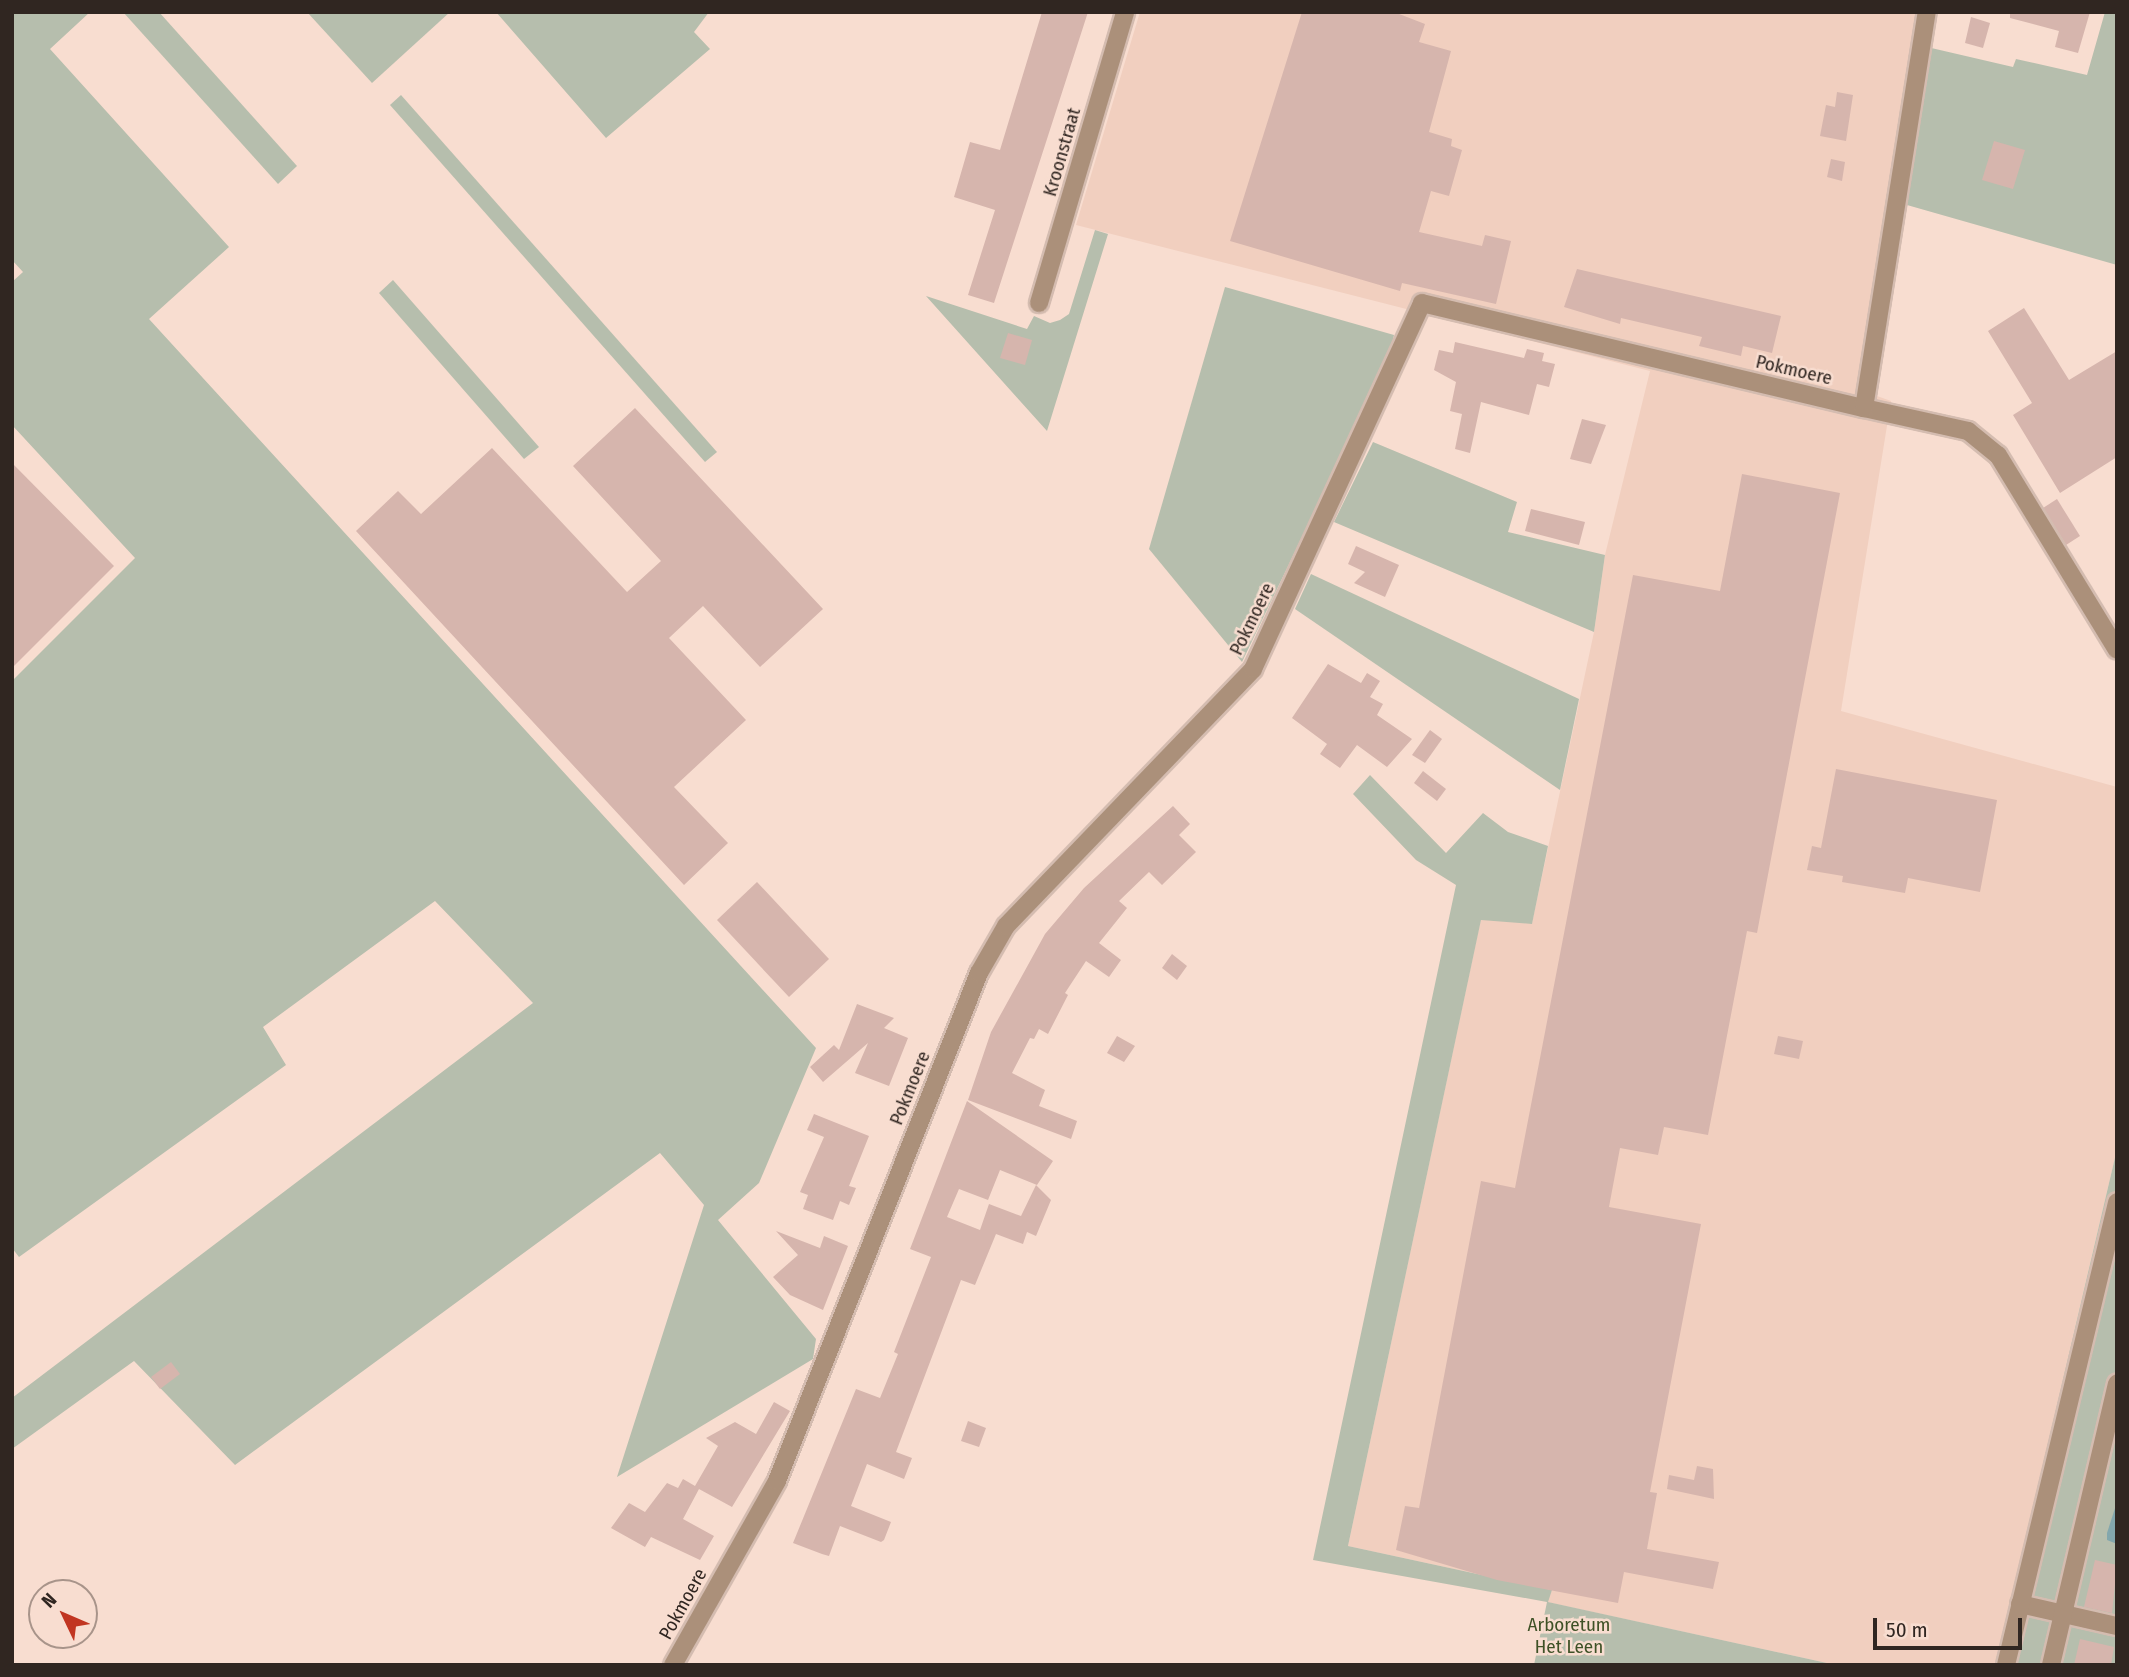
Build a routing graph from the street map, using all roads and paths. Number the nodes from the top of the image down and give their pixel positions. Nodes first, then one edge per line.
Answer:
1 (1125, 12) edge
2 (1927, 12) edge
3 (1039, 303) dead end
4 (1864, 408) junction
5 (2117, 650) edge
6 (2117, 1202) edge
7 (2117, 1384) edge
8 (2020, 1604) junction
9 (2063, 1613) junction
10 (2117, 1626) edge
11 (673, 1665) edge
12 (2006, 1665) edge
13 (2051, 1665) edge

1 - 3 street, Kroonstraat
2 - 4 street
4 - 5 street
4 - 11 street, Pokmoere
6 - 8 street
7 - 9 street
8 - 9 street
8 - 12 street
9 - 10 street
9 - 13 street

